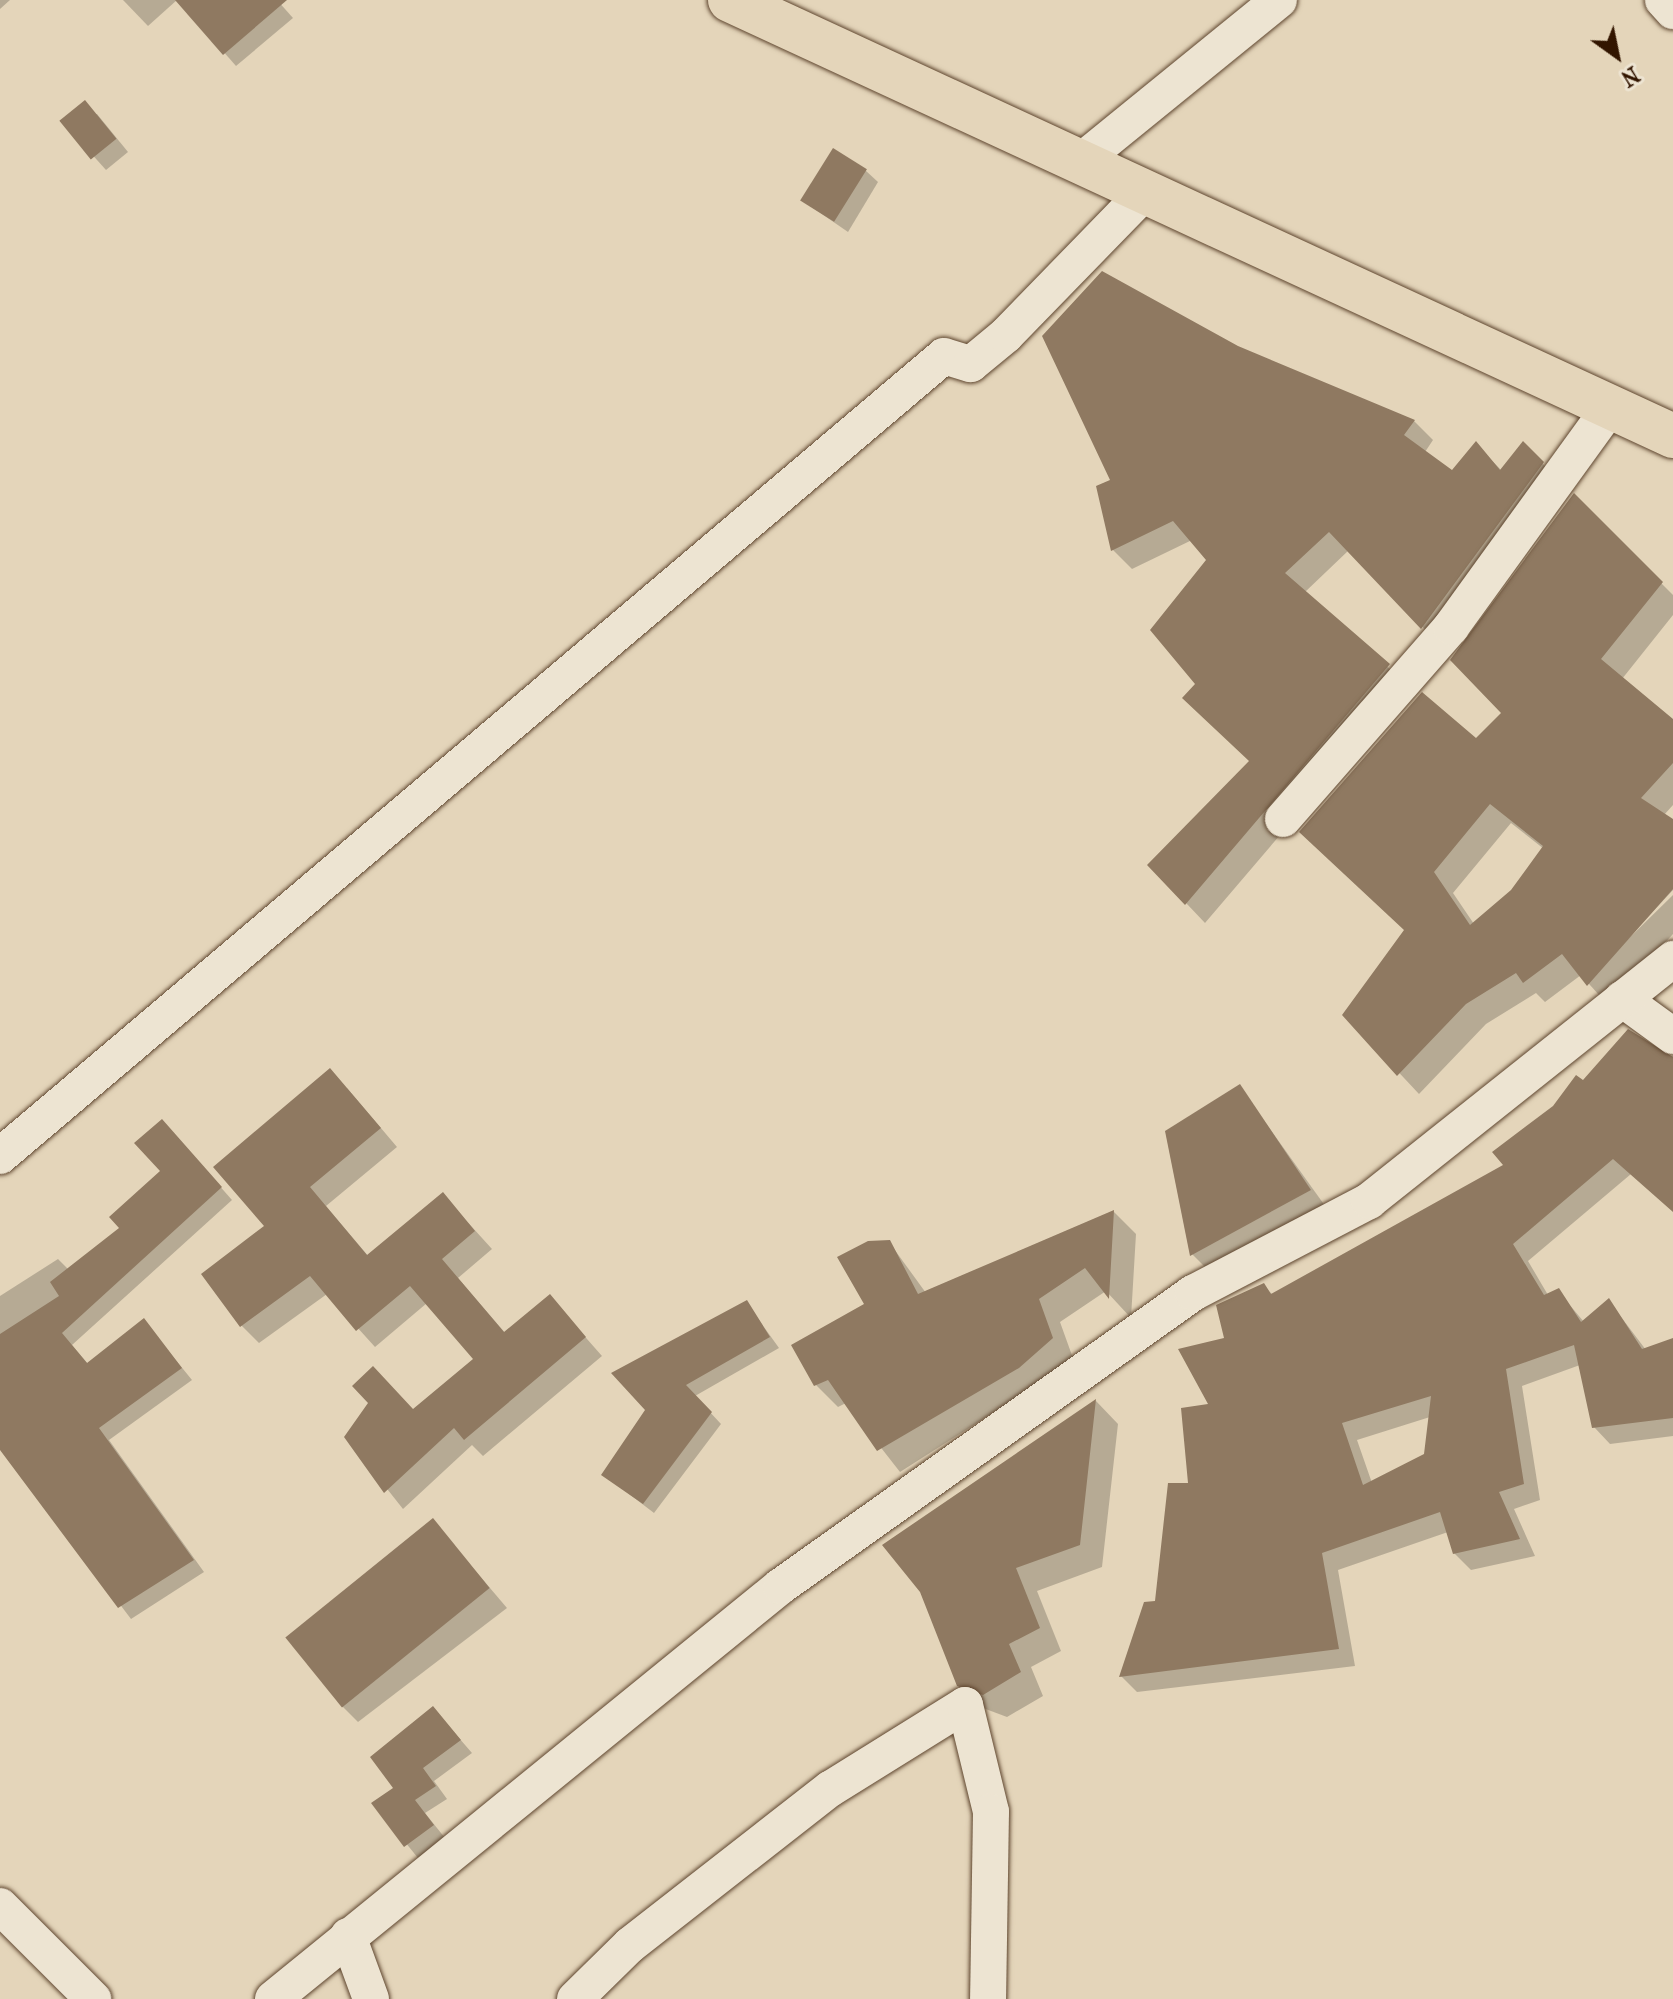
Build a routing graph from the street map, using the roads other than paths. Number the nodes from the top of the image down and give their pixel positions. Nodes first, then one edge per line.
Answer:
1 (730, 0) edge
2 (1279, 0) edge
3 (1663, 0) edge
4 (1673, 11) edge
5 (1081, 161) junction
6 (1146, 191) junction
7 (1610, 407) junction
8 (1673, 436) edge
9 (1283, 819) dead end
10 (1673, 959) edge
11 (1622, 999) junction
12 (1673, 1036) edge
13 (0, 1156) edge
14 (0, 1906) edge
15 (348, 1936) junction
16 (93, 1999) edge
17 (273, 1999) edge
18 (371, 1999) edge
19 (575, 1999) edge
20 (988, 1999) edge

1 - 5 main road
2 - 5 street
3 - 4 street
5 - 6 main road
6 - 7 main road
6 - 13 street
7 - 8 main road
7 - 9 street
10 - 11 street
11 - 12 street
11 - 15 street
14 - 16 street
15 - 17 street
15 - 18 street
19 - 20 street

